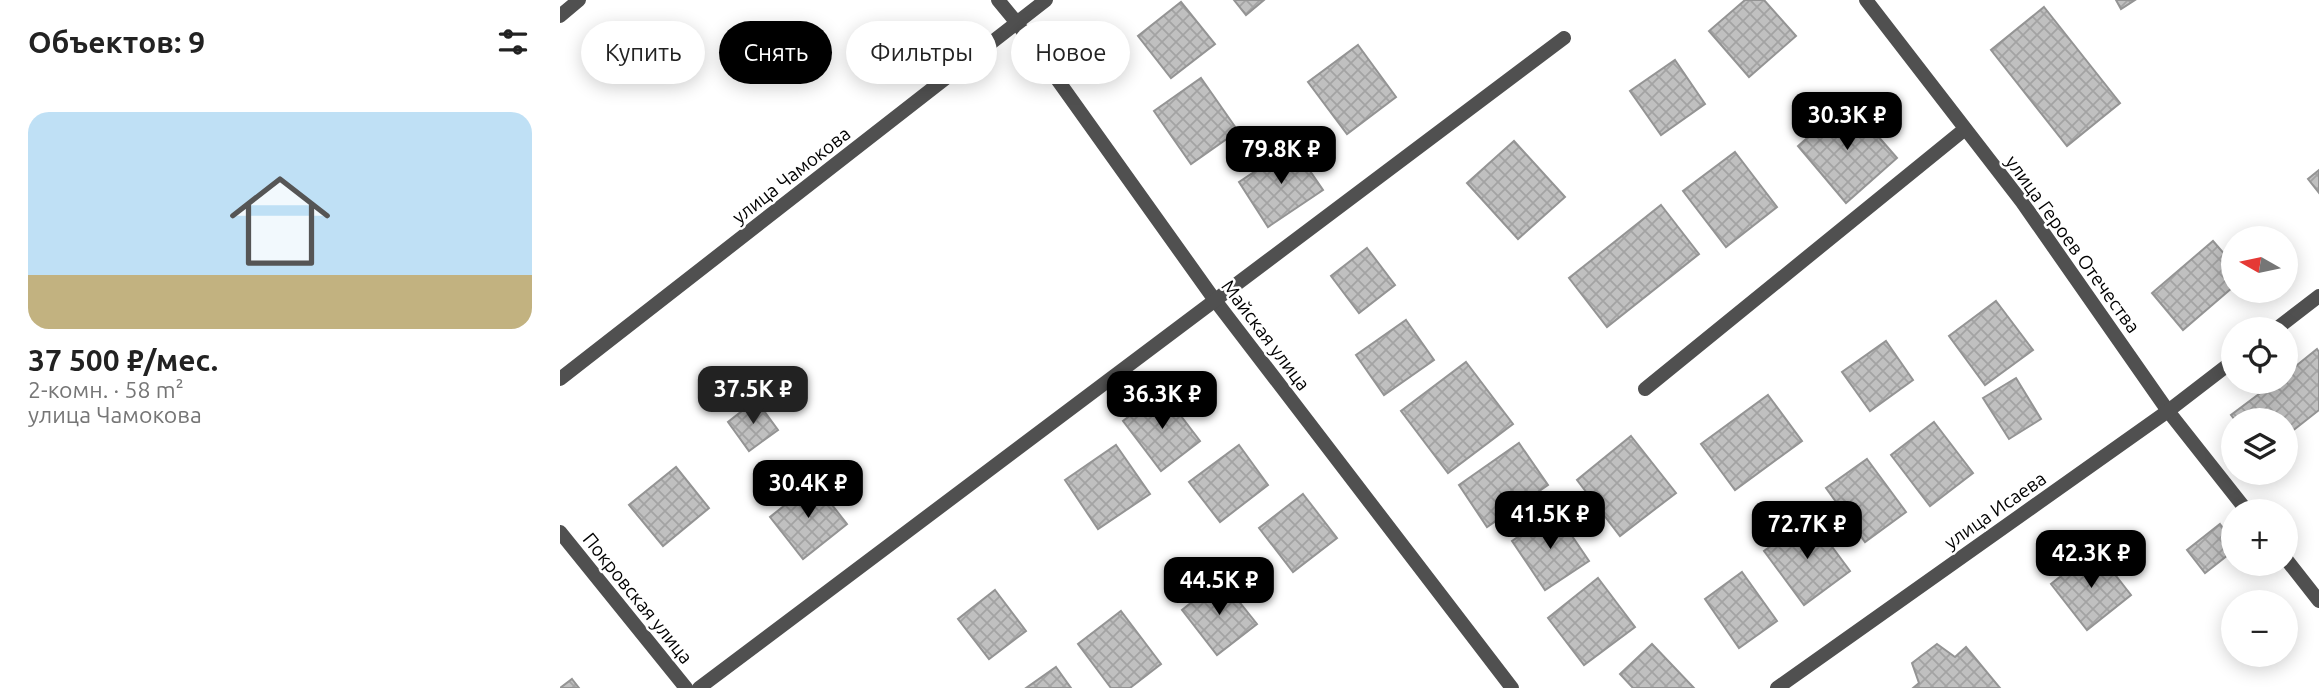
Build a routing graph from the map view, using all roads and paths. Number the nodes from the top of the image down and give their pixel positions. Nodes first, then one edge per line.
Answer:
1 (579, 0) edge
2 (998, 0) edge
3 (1046, 0) edge
4 (1866, 0) edge
5 (560, 16) edge
6 (1015, 21) edge
7 (1020, 21) edge
8 (1011, 28) edge
9 (1564, 38) dead end
10 (1061, 84) edge
11 (1965, 128) junction
12 (2319, 296) edge
13 (1214, 299) junction
14 (2292, 317) edge
15 (2221, 370) edge
16 (560, 380) edge
17 (1645, 389) dead end
18 (2168, 411) junction
19 (2238, 499) edge
20 (560, 532) edge
21 (2298, 574) edge
22 (2319, 601) edge
23 (678, 685) edge
24 (699, 688) edge
25 (1512, 688) edge
26 (1777, 688) edge

1 - 5 street
2 - 6 street, Майская улица
3 - 7 street, улица Чамокова
4 - 11 street, улица Героев Отечества
8 - 16 street, улица Чамокова
9 - 13 street
10 - 13 street, Майская улица
11 - 17 street
11 - 18 street, улица Героев Отечества
12 - 14 street
13 - 24 street
13 - 25 street, Майская улица
15 - 18 street, улица Исаева
18 - 19 street, улица Героев Отечества
18 - 26 street, улица Исаева
20 - 23 street, Покровская улица
21 - 22 street

